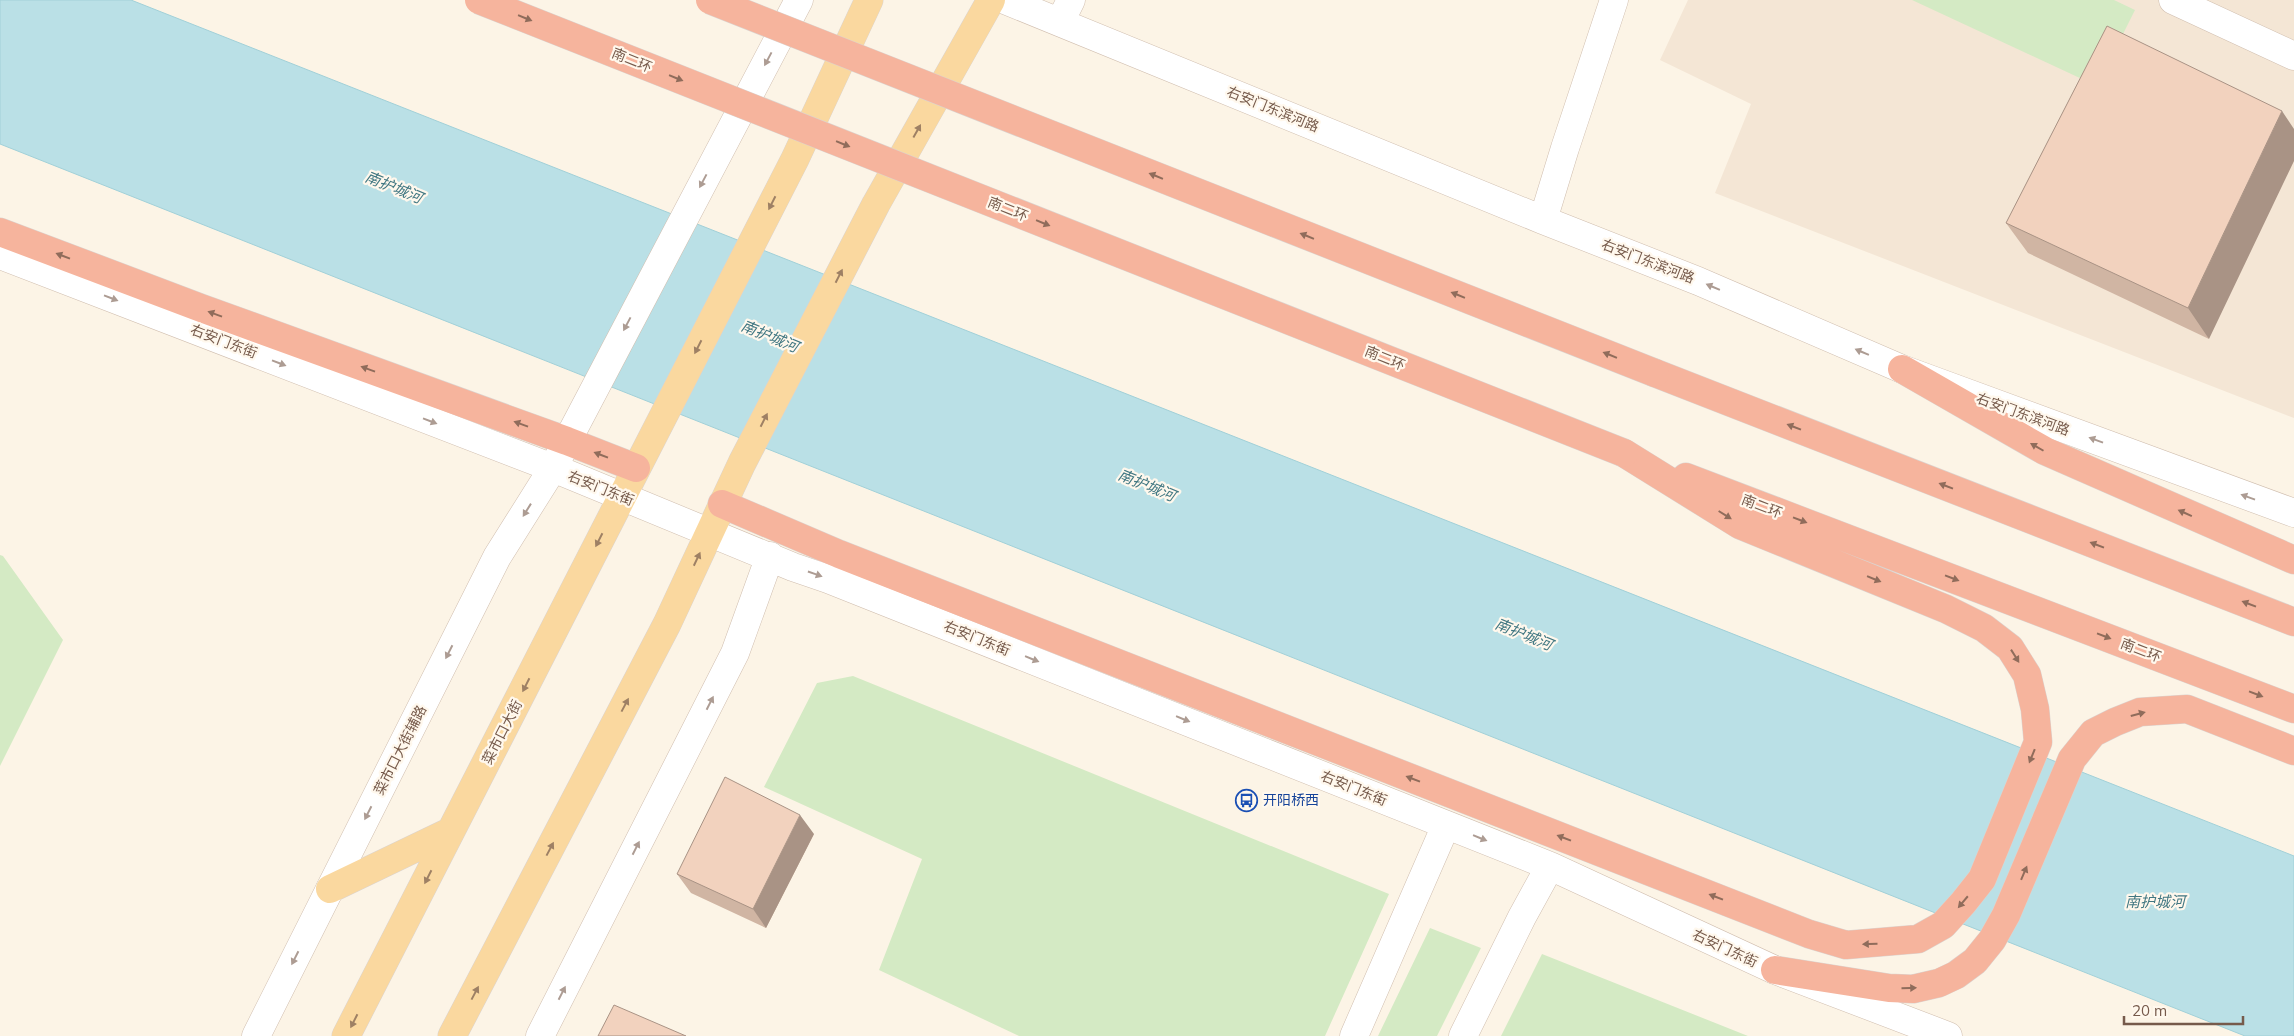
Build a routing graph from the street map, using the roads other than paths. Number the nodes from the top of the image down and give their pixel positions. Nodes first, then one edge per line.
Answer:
1 (479, 0) edge
2 (710, 0) edge
3 (798, 0) edge
4 (869, 0) edge
5 (991, 0) edge
6 (1005, 0) edge
7 (1614, 0) edge
8 (2173, 0) edge
9 (1065, 11) edge
10 (2294, 56) edge
11 (1543, 220) junction
12 (0, 232) edge
13 (0, 255) edge
14 (1902, 369) junction
15 (566, 441) junction
16 (1624, 453) junction
17 (552, 468) junction
18 (636, 468) junction
19 (621, 497) junction
20 (722, 504) junction
21 (2294, 514) edge
22 (710, 532) junction
23 (770, 556) junction
24 (2294, 560) edge
25 (2294, 622) edge
26 (2294, 709) edge
27 (2294, 751) edge
28 (1446, 825) junction
29 (451, 831) junction
30 (1550, 866) junction
31 (330, 889) junction
32 (1775, 970) junction
33 (1915, 1031) edge
34 (256, 1036) edge
35 (346, 1036) edge
36 (452, 1036) edge
37 (540, 1036) edge
38 (1354, 1036) edge
39 (1463, 1036) edge
40 (1948, 1036) edge

1 -> 16 highway, 南二环, bridge
25 -> 2 highway, bridge
3 -> 15 street, 菜市口大街辅路
4 -> 18 main road, 菜市口大街
20 -> 5 main road
6 - 9 street, 右安门东滨河路
7 - 11 street
8 - 10 street
9 - 11 street, 右安门东滨河路
14 -> 11 street, 右安门东滨河路
15 -> 12 highway
13 -> 17 street, 右安门东街
21 -> 14 street, 右安门东滨河路
24 -> 14 highway
15 - 17 street, 菜市口大街辅路
18 -> 15 highway
16 -> 20 highway
16 -> 26 highway, 南二环
17 - 19 street, 右安门东街
17 -> 31 street, 菜市口大街辅路
18 - 19 main road, 菜市口大街
19 - 22 street, 右安门东街
19 -> 29 main road, 菜市口大街
20 - 22 main road
22 - 23 street, 右安门东街
36 -> 22 main road
23 -> 28 street, 右安门东街
37 -> 23 street
32 -> 27 highway
28 -> 30 street, 右安门东街
28 - 38 street
29 - 31 main road
29 -> 35 main road, 菜市口大街
30 - 32 street, 右安门东街
30 - 39 street
31 -> 34 street, 菜市口大街辅路
32 - 33 street, 右安门东街
33 - 40 street, 右安门东街

